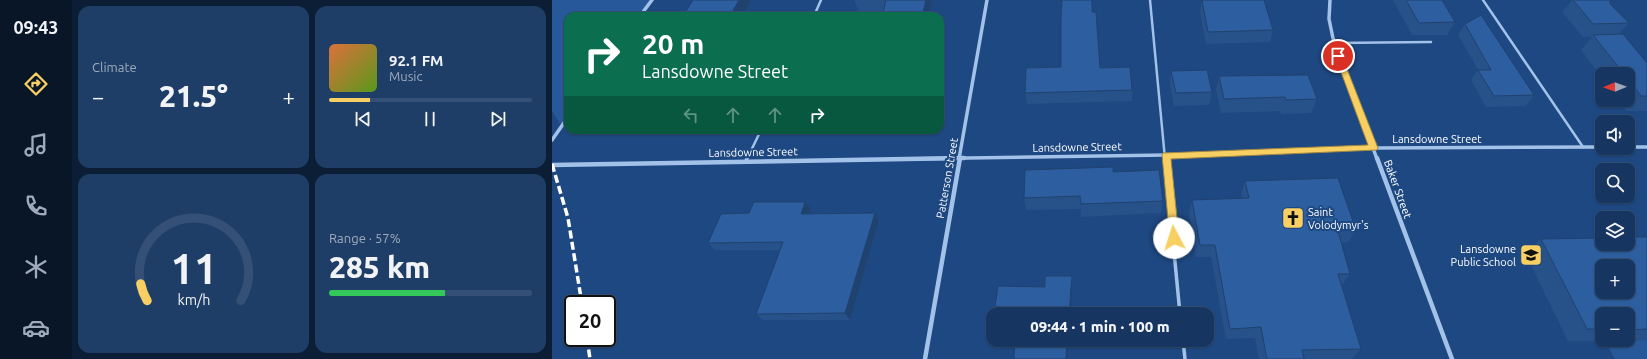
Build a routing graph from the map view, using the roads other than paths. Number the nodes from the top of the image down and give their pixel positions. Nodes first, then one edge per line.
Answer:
1 (652, 0) edge
2 (821, 0) edge
3 (987, 0) edge
4 (1150, 0) edge
5 (1330, 0) edge
6 (1483, 0) edge
7 (643, 12) edge
8 (816, 12) edge
9 (1431, 42) dead end
10 (1334, 43) junction
11 (564, 123) edge
12 (759, 134) edge
13 (552, 140) edge
14 (1583, 147) junction
15 (1595, 147) edge
16 (1635, 147) edge
17 (1647, 147) edge
18 (1374, 148) junction
19 (1166, 155) junction
20 (960, 158) junction
21 (746, 162) junction
22 (552, 165) edge
23 (1179, 307) edge
24 (1184, 347) edge
25 (925, 359) edge
26 (1185, 359) edge
27 (1452, 359) edge

1 - 7 street
2 - 8 lane
3 - 20 street, Patterson Street
4 - 19 lane
5 - 10 street, Baker Street
6 - 14 lane
9 - 10 lane
10 - 18 street, Baker Street
11 - 13 street
12 - 21 lane
14 - 15 street, Lansdowne Street
14 - 18 street, Lansdowne Street
16 - 17 street
18 - 19 street, Lansdowne Street
18 - 27 street, Baker Street
19 - 20 street, Lansdowne Street
19 - 23 lane
20 - 21 street, Lansdowne Street
20 - 25 street, Patterson Street
21 - 22 street, Lansdowne Street
24 - 26 lane

